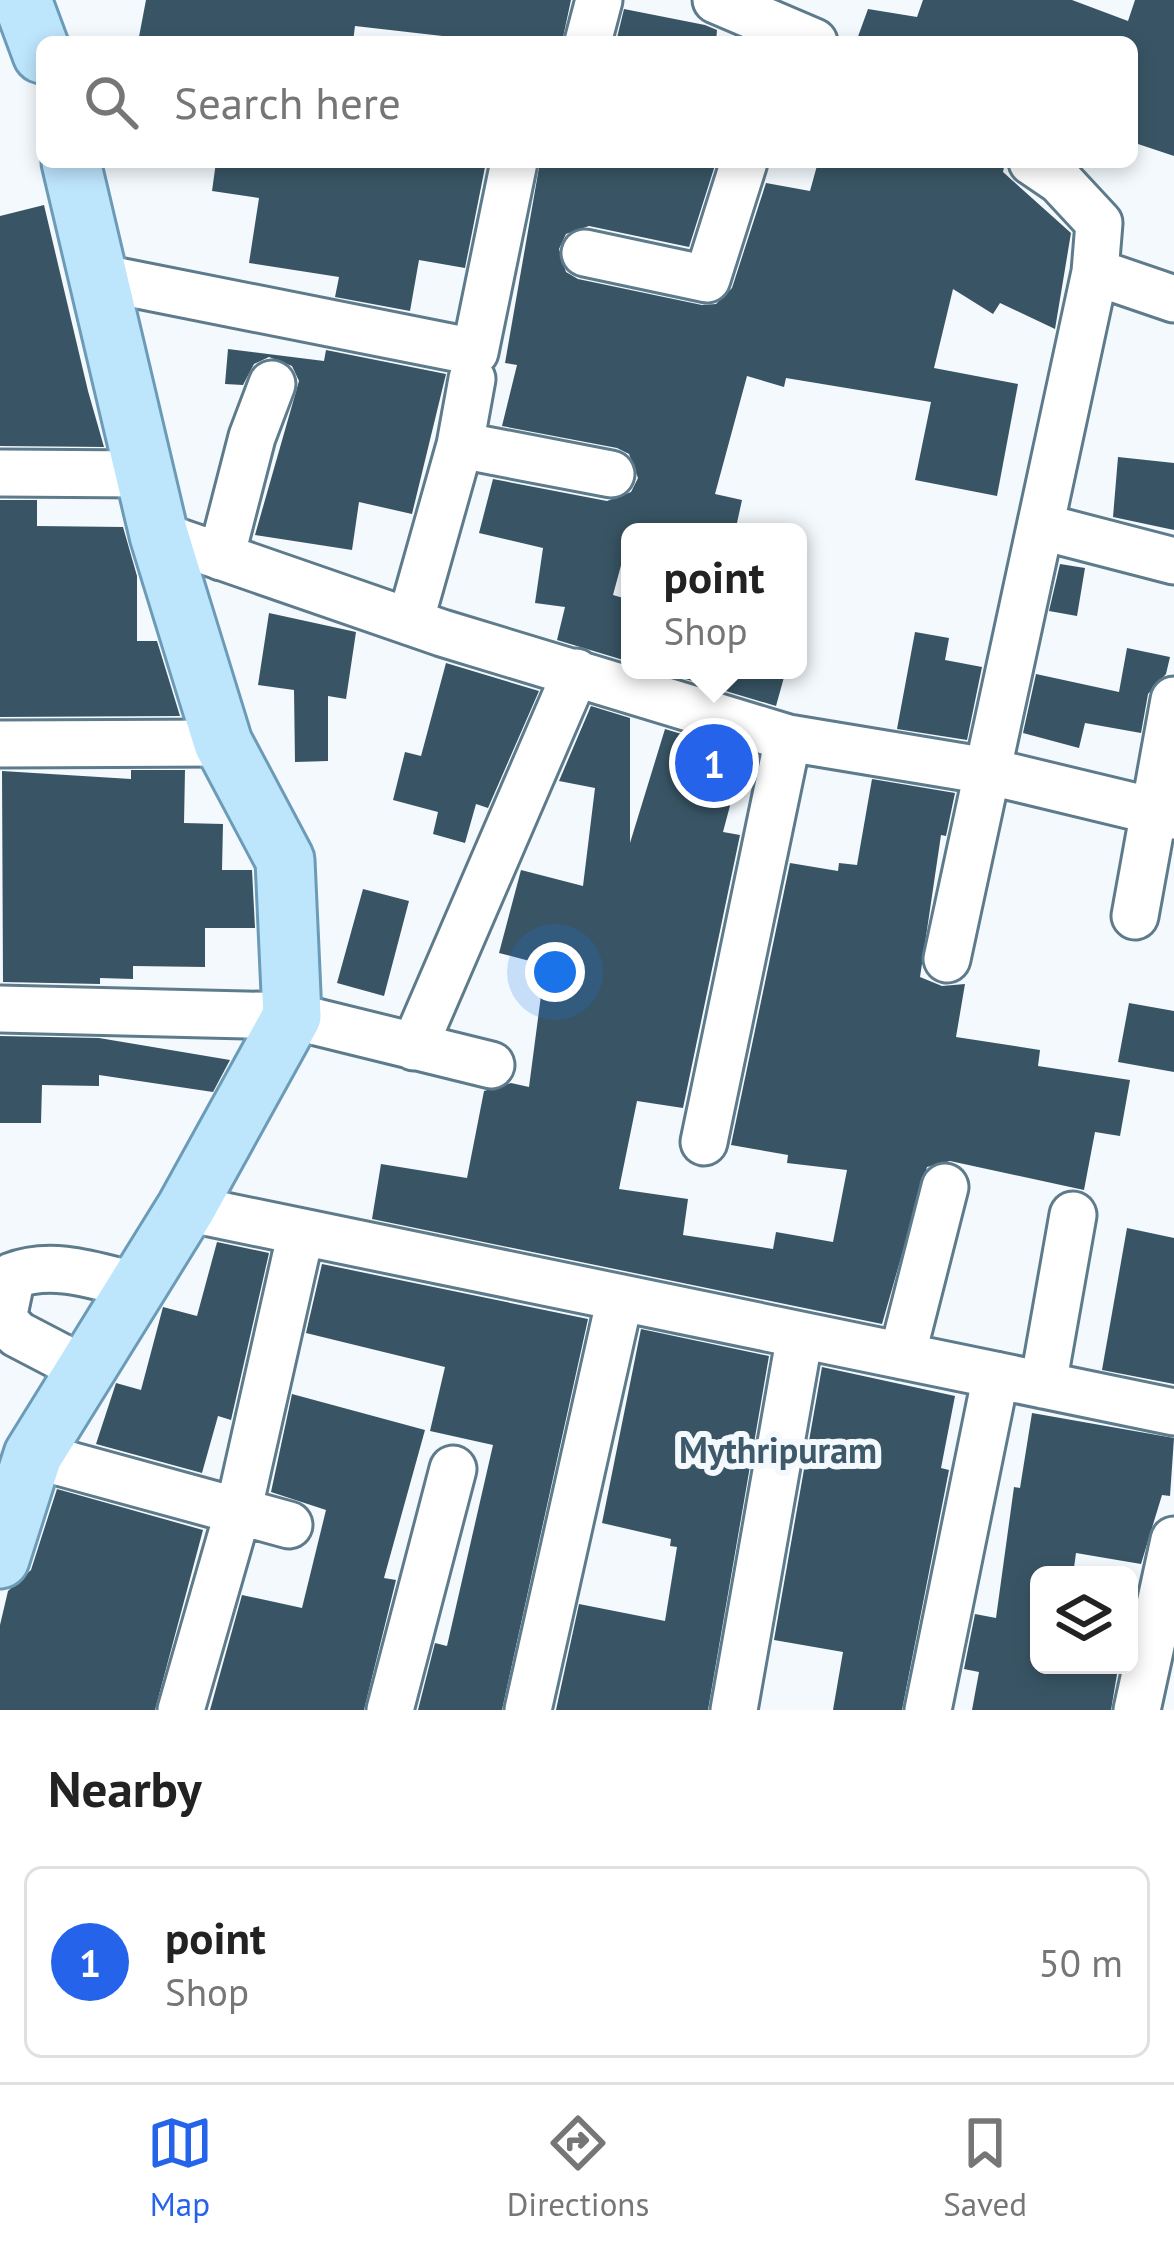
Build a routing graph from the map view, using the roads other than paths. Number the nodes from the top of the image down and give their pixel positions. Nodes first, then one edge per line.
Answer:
1 (22, 0) edge
2 (599, 0) edge
3 (716, 0) edge
4 (590, 36) edge
5 (793, 36) edge
6 (36, 38) edge
7 (73, 168) edge
8 (513, 168) edge
9 (742, 168) edge
10 (1040, 168) edge
11 (585, 254) dead end
12 (1095, 272) junction
13 (103, 278) junction
14 (1174, 299) edge
15 (472, 380) dead end
16 (272, 384) dead end
17 (460, 445) junction
18 (0, 473) edge
19 (143, 473) junction
20 (611, 474) dead end
21 (1043, 527) junction
22 (159, 535) junction
23 (221, 557) junction
24 (1174, 561) edge
25 (410, 622) junction
26 (576, 672) junction
27 (1174, 700) edge
28 (788, 737) junction
29 (223, 743) junction
30 (0, 744) edge
31 (987, 771) junction
32 (1166, 815) edge
33 (1135, 916) dead end
34 (947, 959) dead end
35 (0, 1009) edge
36 (292, 1016) junction
37 (414, 1047) junction
38 (491, 1065) dead end
39 (704, 1142) dead end
40 (945, 1187) dead end
41 (186, 1208) junction
42 (1073, 1215) dead end
43 (301, 1232) junction
44 (137, 1286) junction
45 (620, 1298) junction
46 (800, 1335) junction
47 (902, 1356) junction
48 (86, 1370) junction
49 (996, 1375) junction
50 (1042, 1385) junction
51 (1174, 1412) edge
52 (33, 1455) junction
53 (453, 1468) dead end
54 (239, 1508) junction
55 (289, 1525) dead end
56 (1174, 1540) edge
57 (0, 1559) edge
58 (1165, 1622) edge
59 (181, 1710) edge
60 (390, 1710) edge
61 (528, 1710) edge
62 (734, 1710) edge
63 (928, 1710) edge
64 (1137, 1710) edge

1 - 6 main road
2 - 4 street
3 - 5 street
7 - 13 main road
8 - 13 street
9 - 11 street
10 - 12 street
12 - 14 street
12 - 21 street
13 - 19 main road
15 - 17 street
16 - 23 street
17 - 20 street
17 - 25 street
18 - 19 street
19 - 22 main road
21 - 24 street
21 - 31 street
22 - 23 street
22 - 29 main road
23 - 25 street
25 - 26 street
26 - 28 street
26 - 37 street
27 - 32 street
28 - 31 street
28 - 39 street
29 - 30 street
29 - 36 main road
31 - 32 street
31 - 34 street
32 - 33 street
35 - 36 street
36 - 37 street
36 - 41 main road
37 - 38 street
40 - 47 street
41 - 43 street
41 - 44 main road
42 - 50 street
43 - 45 street
43 - 54 street
44 - 48 main road
44 - 48 street
45 - 46 street
45 - 61 street
46 - 47 street
46 - 62 street
47 - 49 street
48 - 52 main road
49 - 50 street
49 - 63 street
50 - 51 street
52 - 54 street
52 - 57 main road
53 - 60 street
54 - 55 street
54 - 59 street
56 - 58 street
58 - 64 street

